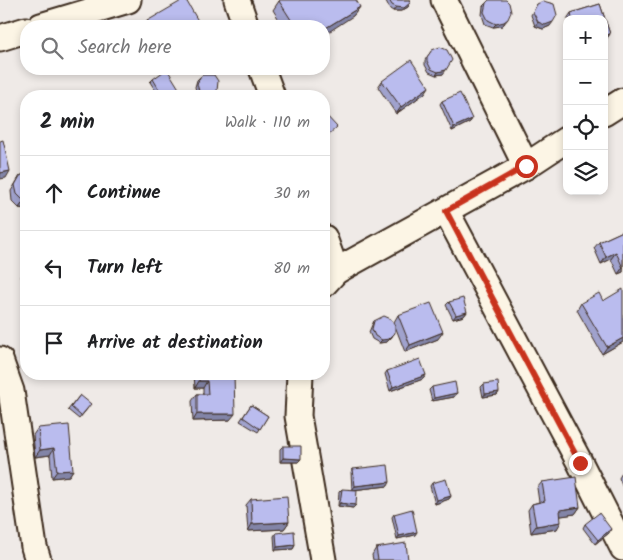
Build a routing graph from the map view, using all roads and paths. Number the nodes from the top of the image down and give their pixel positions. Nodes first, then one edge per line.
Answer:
1 (128, 0) edge
2 (236, 0) edge
3 (444, 0) edge
4 (61, 20) edge
5 (244, 20) edge
6 (20, 32) edge
7 (0, 38) edge
8 (264, 75) edge
9 (270, 90) edge
10 (563, 141) edge
11 (526, 166) junction
12 (446, 211) junction
13 (330, 278) edge
14 (0, 360) edge
15 (300, 380) edge
16 (623, 548) edge
17 (38, 560) edge
18 (323, 560) edge

1 - 4 street
2 - 5 street
3 - 11 street
6 - 7 street
8 - 9 street
10 - 11 street
11 - 12 street
12 - 13 street
12 - 16 street
14 - 17 street
15 - 18 street

